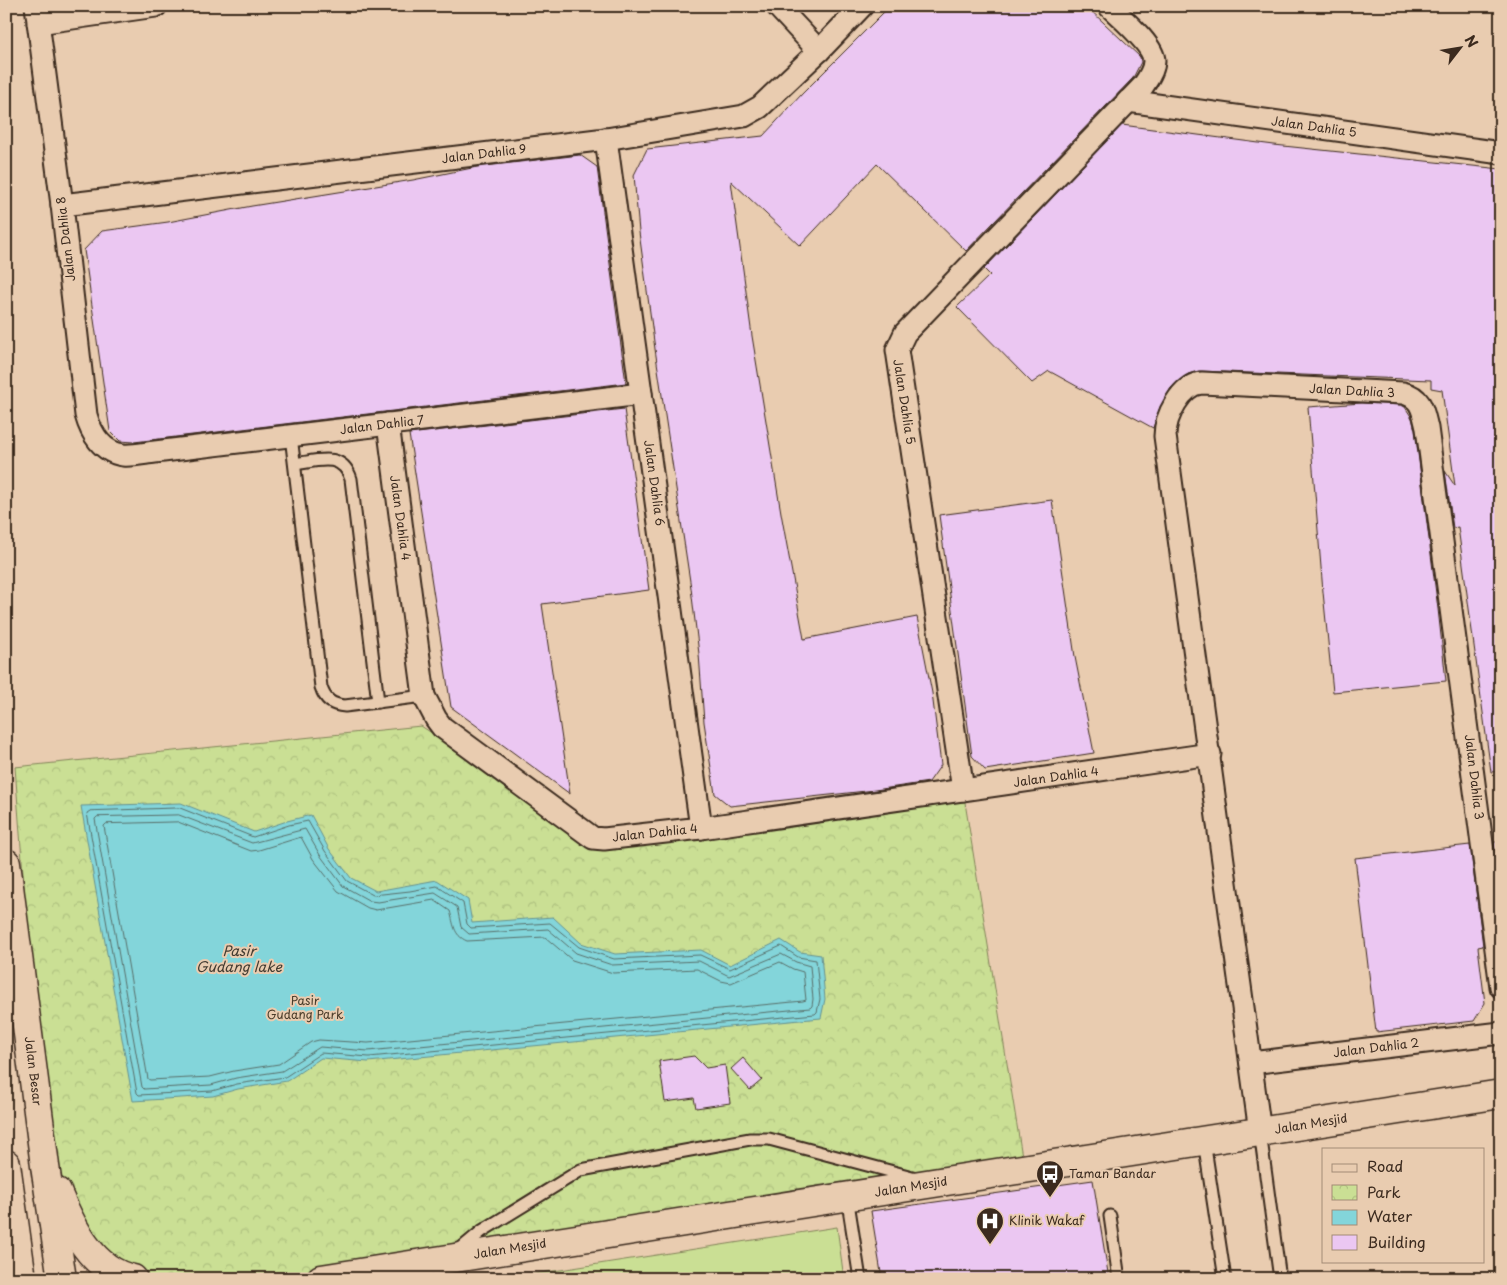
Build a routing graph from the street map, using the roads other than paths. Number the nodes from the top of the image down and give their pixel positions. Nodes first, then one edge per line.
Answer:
1 (156, 6) edge
2 (777, 6) edge
3 (862, 6) edge
4 (1109, 6) edge
5 (37, 15) edge
6 (819, 51) junction
7 (1128, 100) junction
8 (606, 139) junction
9 (1501, 153) edge
10 (62, 205) junction
11 (641, 394) junction
12 (388, 424) junction
13 (291, 436) junction
14 (123, 455) joint
15 (295, 464) junction
16 (424, 696) junction
17 (378, 702) junction
18 (1210, 754) junction
19 (963, 790) junction
20 (701, 828) junction
21 (6, 863) edge
22 (1501, 987) edge
23 (1501, 1033) edge
24 (1251, 1063) junction
25 (1501, 1094) edge
26 (1260, 1132) junction
27 (1204, 1141) junction
28 (45, 1166) junction
29 (7, 1175) edge
30 (935, 1183) junction
31 (847, 1196) junction
32 (1110, 1216) dead end
33 (451, 1258) junction
34 (380, 1274) edge
35 (22, 1279) edge
36 (62, 1279) edge
37 (134, 1279) edge
38 (320, 1279) edge
39 (860, 1279) edge
40 (1119, 1279) edge
41 (1225, 1279) edge
42 (1280, 1279) edge

1 - 5 street
2 - 6 street
3 - 6 street, Jalan Dahlia 9
4 - 7 street, Jalan Dahlia 5
5 - 10 street, Jalan Dahlia 8
6 - 8 street, Jalan Dahlia 9
7 - 9 street, Jalan Dahlia 5
7 - 19 street, Jalan Dahlia 5
8 - 10 street, Jalan Dahlia 9
8 - 11 street, Jalan Dahlia 6
10 - 14 street, Jalan Dahlia 8
11 - 12 street, Jalan Dahlia 7
11 - 20 street, Jalan Dahlia 6
12 - 13 street, Jalan Dahlia 7
12 - 16 street, Jalan Dahlia 4
13 - 14 street, Jalan Dahlia 7
13 - 15 lane
15 - 17 lane
15 - 17 lane
16 - 17 lane
16 - 20 street, Jalan Dahlia 4
18 - 19 street, Jalan Dahlia 4
18 - 22 street, Jalan Dahlia 3
18 - 24 street, Jalan Dahlia 3
19 - 20 street, Jalan Dahlia 4
21 - 28 main road, Jalan Besar
23 - 24 street, Jalan Dahlia 2
24 - 26 street, Jalan Dahlia 3
25 - 26 main road, Jalan Mesjid
26 - 27 main road, Jalan Mesjid
26 - 42 lane
27 - 30 main road, Jalan Mesjid
27 - 41 lane
28 - 36 main road, Jalan Besar
28 - 37 main road
29 - 35 main road
30 - 31 main road, Jalan Mesjid
30 - 33 lane
31 - 33 main road, Jalan Mesjid
31 - 39 lane
32 - 40 lane
33 - 34 main road, Jalan Mesjid
34 - 38 main road, Jalan Mesjid

